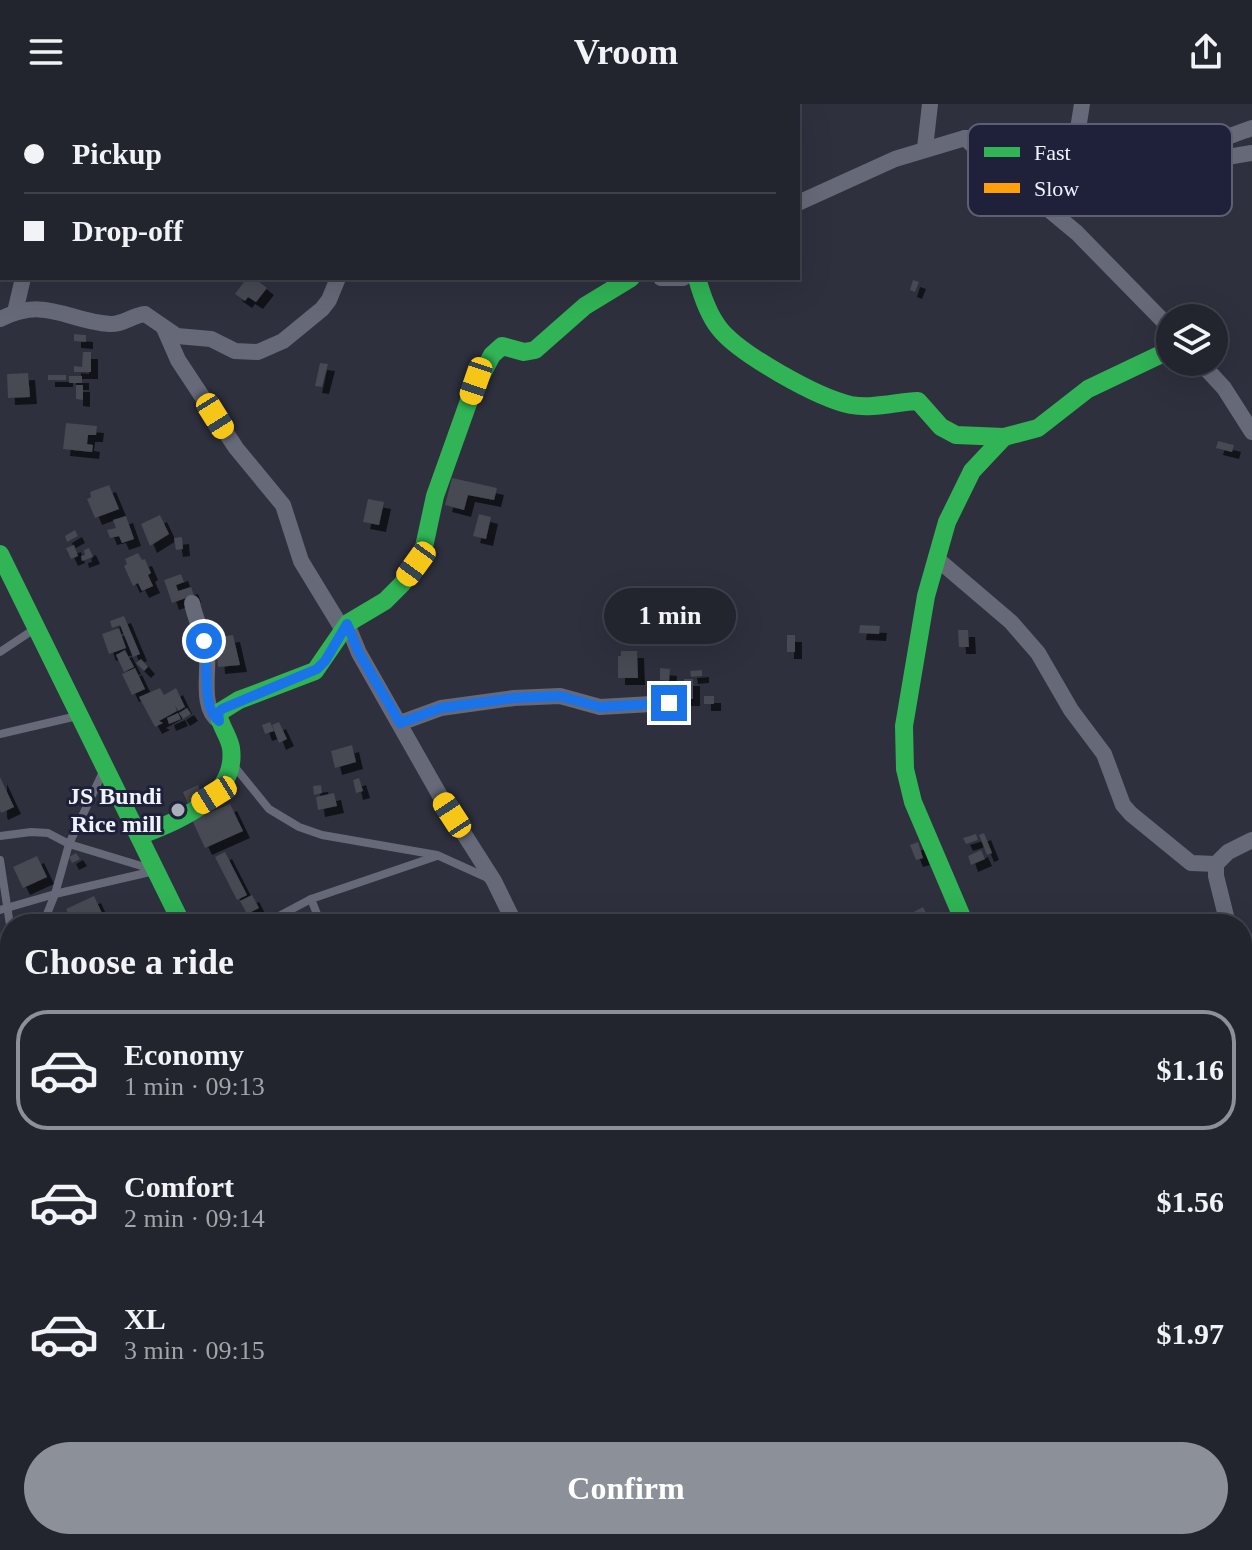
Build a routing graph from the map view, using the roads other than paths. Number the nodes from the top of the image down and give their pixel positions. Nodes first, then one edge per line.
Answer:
1 (930, 104) edge
2 (1082, 104) edge
3 (1079, 124) edge
4 (1252, 128) edge
5 (1232, 136) edge
6 (965, 138) junction
7 (968, 138) edge
8 (968, 141) edge
9 (925, 148) junction
10 (1252, 153) edge
11 (1232, 156) edge
12 (800, 202) edge
13 (1057, 216) edge
14 (22, 280) edge
15 (337, 280) edge
16 (628, 280) edge
17 (698, 280) edge
18 (1156, 314) edge
19 (7, 316) edge
20 (164, 328) junction
21 (1156, 357) edge
22 (1213, 376) edge
23 (1252, 432) edge
24 (1004, 437) junction
25 (0, 554) edge
26 (936, 558) junction
27 (192, 603) dead end
28 (37, 627) junction
29 (345, 627) junction
30 (0, 652) edge
31 (669, 703) dead end
32 (81, 715) junction
33 (219, 721) junction
34 (400, 723) junction
35 (0, 734) edge
36 (231, 762) junction
37 (106, 766) junction
38 (0, 836) edge
39 (139, 836) junction
40 (1252, 840) edge
41 (69, 844) junction
42 (437, 855) junction
43 (0, 860) edge
44 (1216, 864) junction
45 (156, 871) junction
46 (494, 881) junction
47 (55, 894) junction
48 (311, 899) junction
49 (4, 909) edge
50 (47, 914) edge
51 (177, 914) edge
52 (283, 914) edge
53 (317, 914) edge
54 (510, 914) edge
55 (961, 914) edge
56 (1226, 914) edge

1 - 9 street
2 - 3 street
4 - 5 street
6 - 7 street
6 - 8 street
6 - 9 street
9 - 12 street
10 - 11 street
13 - 18 street
14 - 19 street
15 - 20 street
16 - 29 main road
17 - 24 main road
19 - 20 street
20 - 29 street
21 - 24 main road
22 - 23 street
24 - 26 main road
25 - 28 main road
26 - 44 street
26 - 55 main road
27 - 33 street
28 - 30 lane
28 - 32 main road
29 - 33 main road
29 - 34 street
31 - 34 street
32 - 35 lane
32 - 37 main road
33 - 36 main road
34 - 46 street
36 - 39 main road
36 - 42 lane
37 - 39 main road
37 - 41 lane
38 - 41 lane
39 - 45 main road
40 - 44 street
41 - 45 lane
41 - 47 lane
42 - 46 lane
42 - 48 lane
43 - 49 lane
44 - 56 street
45 - 47 lane
45 - 51 main road
46 - 54 street
47 - 49 lane
47 - 50 lane
48 - 52 lane
48 - 53 lane

